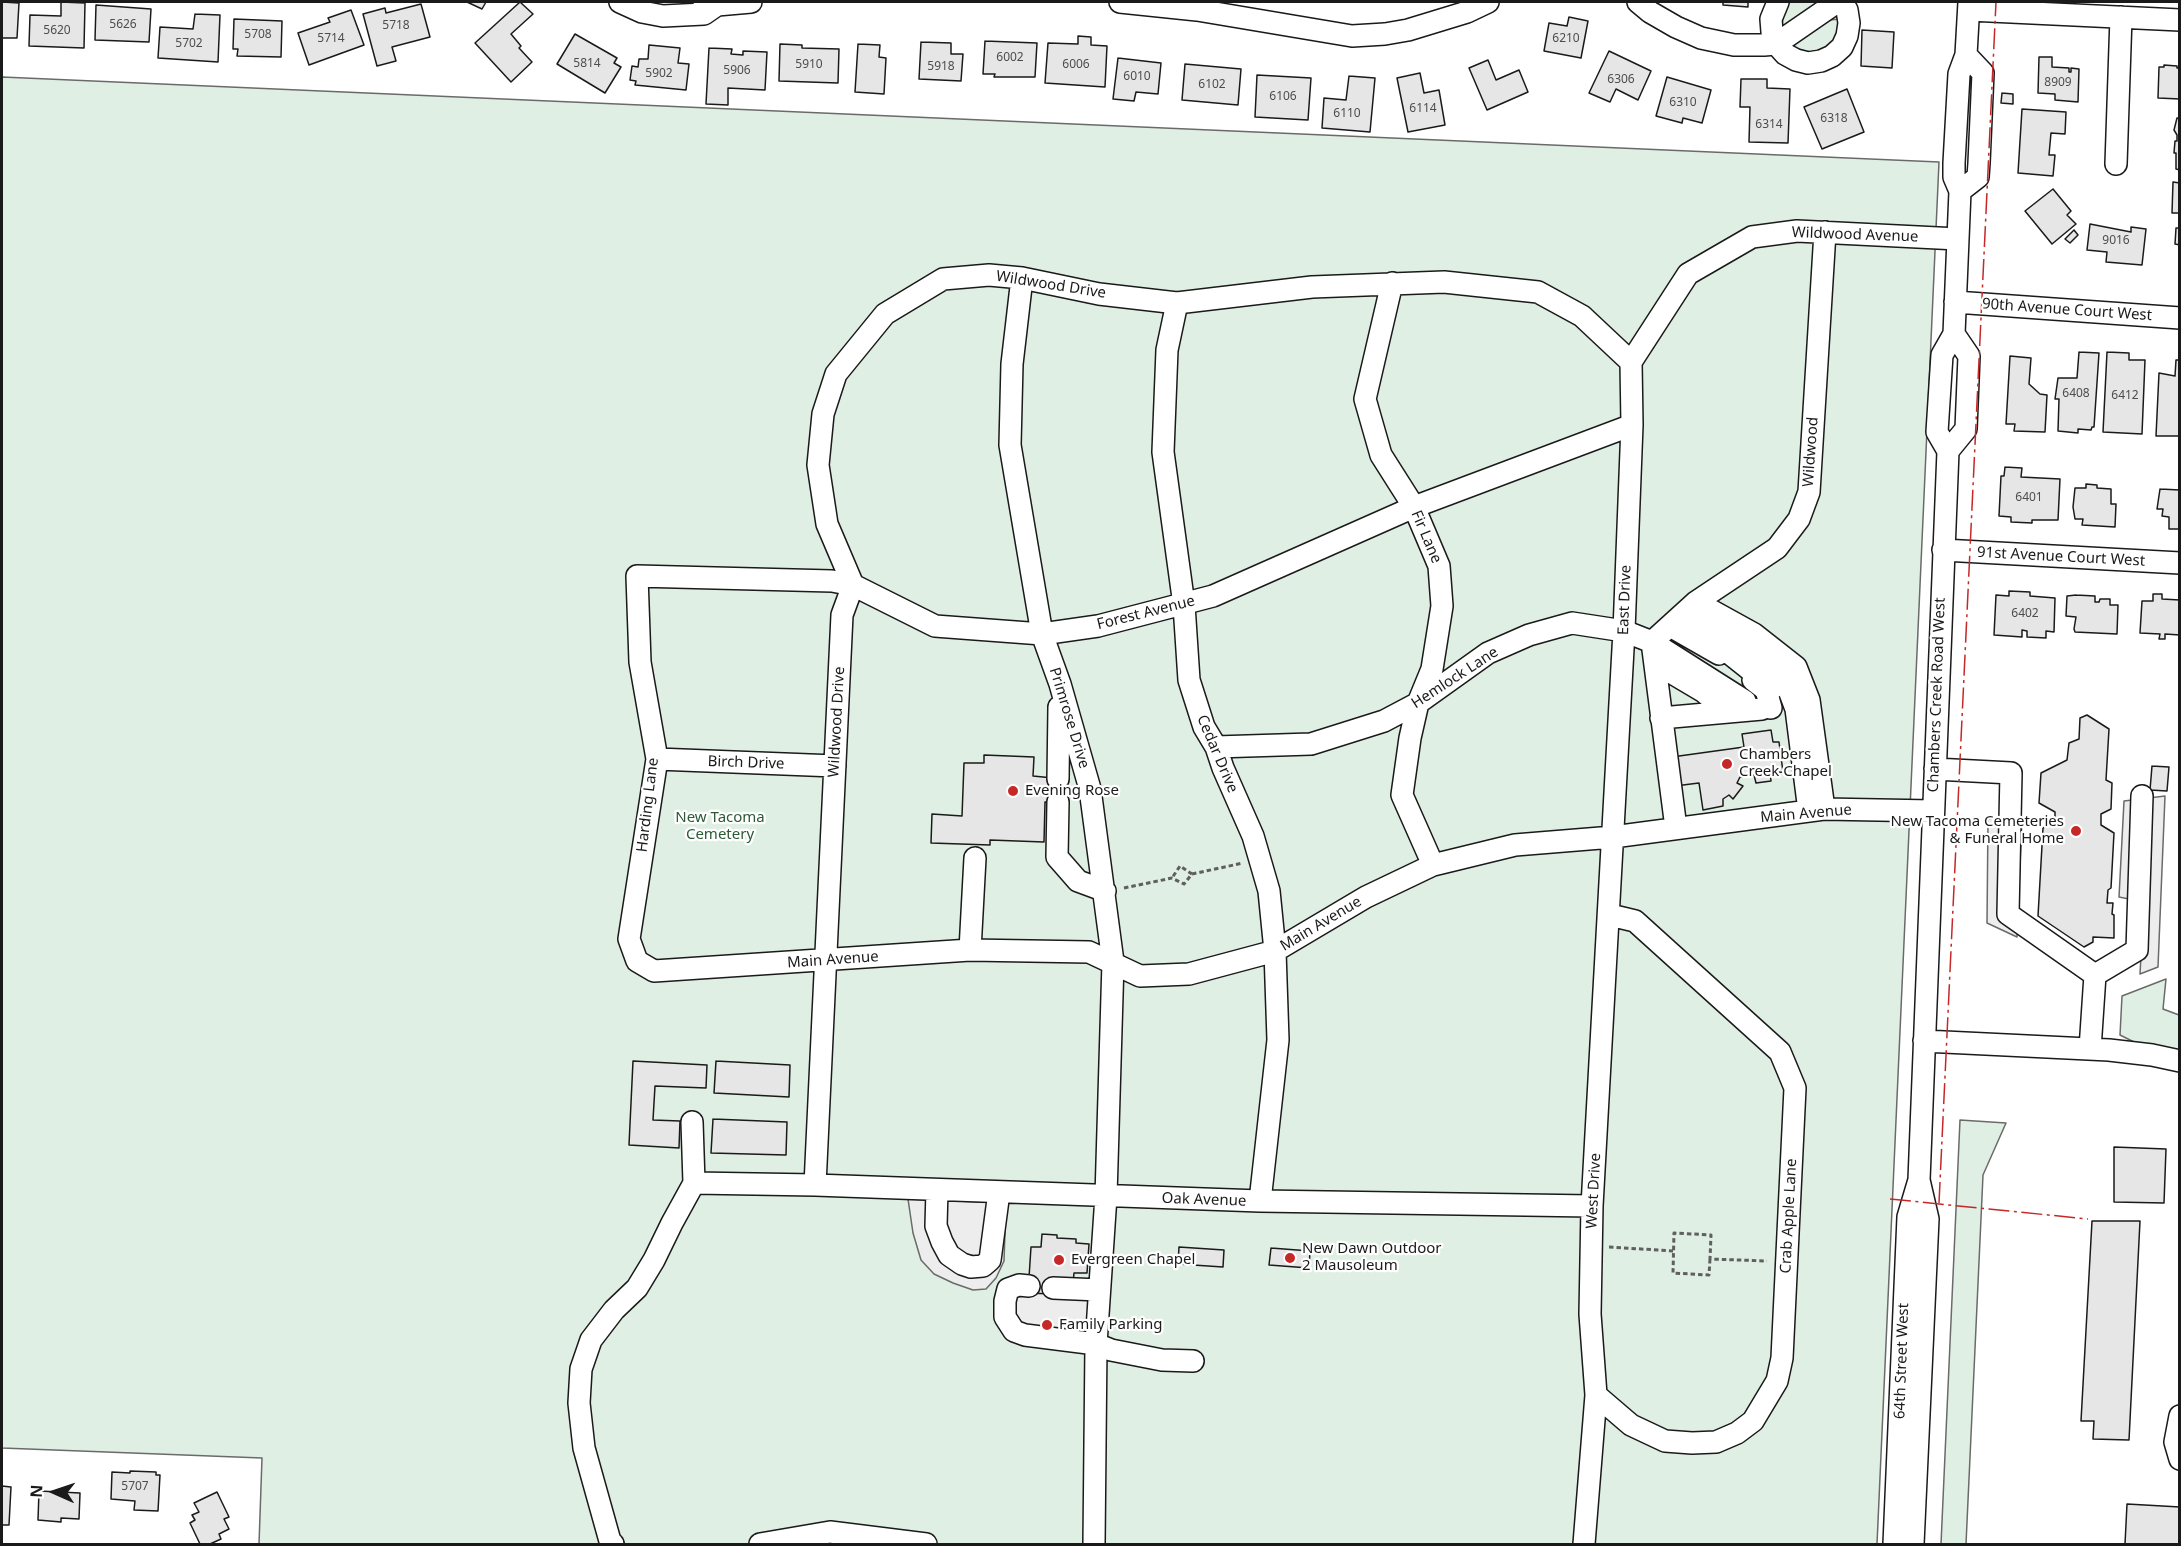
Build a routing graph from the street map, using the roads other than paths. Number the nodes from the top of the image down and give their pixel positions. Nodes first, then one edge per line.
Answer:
1 (620, 2) edge
2 (751, 2) edge
3 (1120, 2) edge
4 (1488, 2) edge
5 (1638, 2) edge
6 (1778, 2) edge
7 (1837, 2) edge
8 (1842, 2) edge
9 (710, 3) edge
10 (1198, 6) edge
11 (1969, 6) edge
12 (2121, 17) junction
13 (2180, 20) edge
14 (1776, 44) junction
15 (2116, 164) dead end
16 (1825, 232) junction
17 (1958, 239) junction
18 (1022, 278) junction
19 (1392, 284) junction
20 (1955, 302) junction
21 (1177, 303) junction
22 (2180, 318) edge
23 (1954, 334) junction
24 (1631, 362) junction
25 (1632, 425) junction
26 (1948, 451) junction
27 (1414, 507) junction
28 (1943, 550) junction
29 (2180, 563) edge
30 (637, 576) joint
31 (853, 585) junction
32 (1184, 605) junction
33 (1624, 631) junction
34 (1041, 634) junction
35 (1668, 636) junction
36 (1059, 684) junction
37 (1418, 703) junction
38 (1750, 711) junction
39 (1661, 718) junction
40 (1216, 747) junction
41 (657, 759) junction
42 (835, 766) junction
43 (1935, 769) junction
44 (1058, 779) dead end
45 (2142, 796) dead end
46 (1058, 802) dead end
47 (1813, 811) junction
48 (1933, 811) junction
49 (1676, 828) junction
50 (1613, 837) junction
51 (975, 858) dead end
52 (1433, 865) junction
53 (1105, 892) junction
54 (1610, 915) junction
55 (970, 950) junction
56 (1275, 951) junction
57 (637, 961) joint
58 (826, 961) junction
59 (1113, 962) junction
60 (2095, 975) junction
61 (1924, 1041) junction
62 (2090, 1049) junction
63 (2180, 1062) edge
64 (692, 1122) dead end
65 (1919, 1180) junction
66 (694, 1183) junction
67 (815, 1185) junction
68 (937, 1190) junction
69 (999, 1192) junction
70 (1106, 1196) junction
71 (1260, 1201) junction
72 (1592, 1206) junction
73 (1029, 1286) dead end
74 (1053, 1288) dead end
75 (1100, 1290) junction
76 (1096, 1344) junction
77 (1193, 1361) dead end
78 (1596, 1395) junction
79 (2180, 1416) edge
80 (2180, 1459) edge
81 (613, 1545) edge
82 (760, 1545) edge
83 (926, 1545) edge
84 (1094, 1545) edge
85 (1584, 1545) edge
86 (1894, 1545) edge
87 (1913, 1545) edge

1 - 9 street
2 - 9 street
3 - 10 street
4 - 10 street
5 - 14 street
6 - 14 street
7 - 14 street
8 - 14 street
11 - 12 street
11 - 17 street, Chambers Creek Road West
12 - 13 street
12 - 15 street
16 - 17 street, Wildwood Avenue
16 - 24 street, Wildwood Avenue
16 - 35 street, Wildwood
17 - 20 street, Chambers Creek Road West
18 - 21 street, Wildwood Drive
18 - 31 street, Wildwood Drive
18 - 34 street, Primrose Drive
19 - 21 street, Wildwood Drive
19 - 24 street, Wildwood Drive
19 - 27 street, Fir Lane
20 - 22 street, 90th Avenue Court West
20 - 23 street, Chambers Creek Road West
21 - 32 street, Cedar Drive
23 - 26 street, Chambers Creek Road West
23 - 26 street
24 - 25 street, East Drive
25 - 27 street, Forest Avenue
25 - 33 street, East Drive
26 - 28 street, Chambers Creek Road West
27 - 32 street, Forest Avenue
27 - 37 street, Fir Lane
28 - 29 street, 91st Avenue Court West
28 - 43 street, Chambers Creek Road West
30 - 31 street, Forest Avenue
30 - 41 street, Harding Lane
31 - 34 street, Forest Avenue
31 - 42 street, Wildwood Drive
32 - 34 street, Forest Avenue
32 - 40 street, Cedar Drive
33 - 35 street
33 - 37 street, Hemlock Lane
33 - 50 street, East Drive
34 - 36 street, Primrose Drive
35 - 38 street
35 - 38 street
35 - 38 street
35 - 39 street
35 - 47 street
36 - 44 street
36 - 53 street, Primrose Drive
37 - 40 street, Hemlock Lane
37 - 52 street, Fir Lane
38 - 39 street
38 - 47 street
39 - 49 street
40 - 56 street, Cedar Drive
41 - 42 street, Birch Drive
41 - 57 street, Harding Lane
42 - 58 street, Wildwood Drive
43 - 48 street, Chambers Creek Road West
43 - 60 street
45 - 60 street
46 - 53 street
47 - 48 street, Main Avenue
47 - 49 street, Main Avenue
48 - 61 street, Chambers Creek Road West
49 - 50 street, Main Avenue
50 - 52 street, Main Avenue
50 - 54 street, West Drive
51 - 55 street
52 - 56 street, Main Avenue
53 - 59 street, Primrose Drive
54 - 72 street, West Drive
54 - 78 street, Crab Apple Lane
55 - 58 street, Main Avenue
55 - 59 street, Main Avenue
56 - 59 street, Main Avenue
56 - 71 street, Cedar Drive
57 - 58 street, Main Avenue
58 - 67 street, Wildwood Drive
59 - 70 street, Primrose Drive
60 - 62 street
61 - 62 street
61 - 65 street, 64th Street West
62 - 63 street
64 - 66 street
65 - 86 street, 64th Street West
65 - 87 street, 64th Street West
66 - 67 street, Oak Avenue
66 - 81 street
67 - 68 street, Oak Avenue
68 - 69 street, Oak Avenue
68 - 69 street
69 - 70 street, Oak Avenue
70 - 71 street, Oak Avenue
70 - 75 street, Primrose Drive
71 - 72 street, Oak Avenue
72 - 78 street, West Drive
73 - 76 street
74 - 75 street
75 - 76 street, Primrose Drive
76 - 77 street
76 - 84 street, Primrose Drive
78 - 85 street, West Drive
79 - 80 street
82 - 83 street

